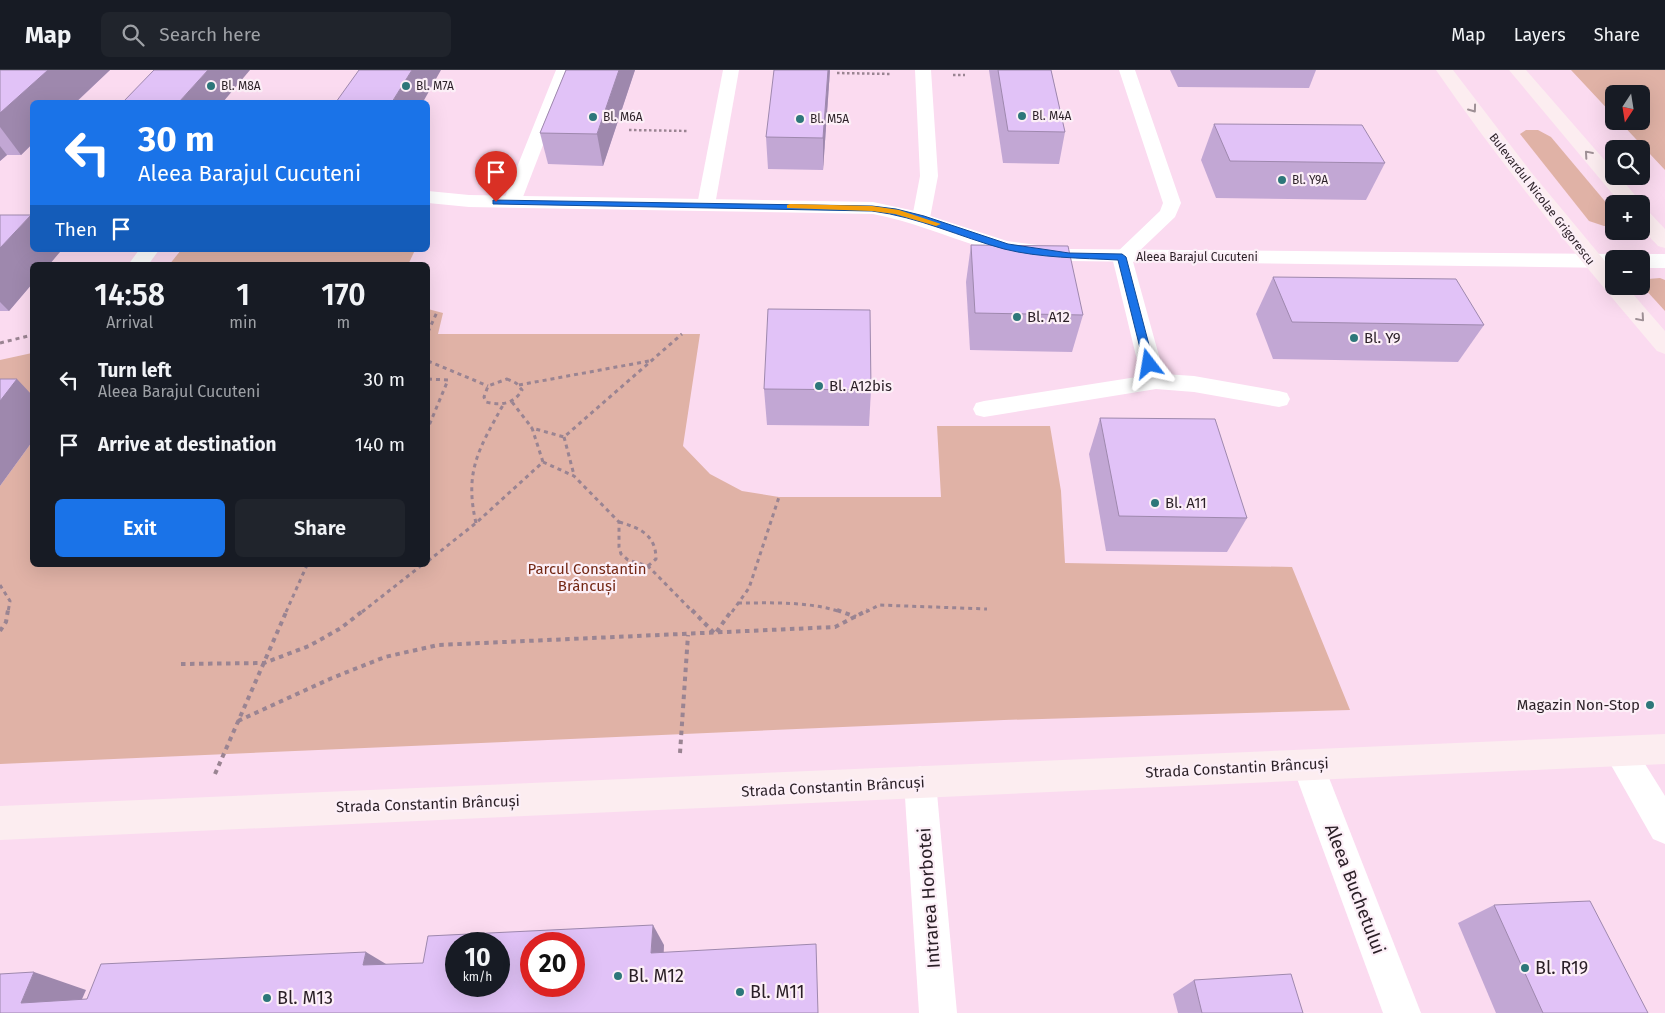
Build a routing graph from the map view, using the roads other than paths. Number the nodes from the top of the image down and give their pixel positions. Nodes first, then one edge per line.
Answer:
1 (564, 70) edge
2 (731, 70) edge
3 (923, 70) edge
4 (1127, 70) edge
5 (1444, 70) edge
6 (1517, 70) edge
7 (1624, 195) edge
8 (430, 197) edge
9 (512, 202) junction
10 (706, 205) junction
11 (921, 218) junction
12 (1650, 225) edge
13 (1665, 242) edge
14 (1122, 257) junction
15 (1591, 260) junction
16 (1605, 260) edge
17 (1650, 261) edge
18 (1665, 262) edge
19 (1665, 346) edge
20 (1156, 382) junction
21 (1279, 399) dead end
22 (984, 409) dead end
23 (1665, 749) edge
24 (1619, 751) junction
25 (1308, 765) junction
26 (920, 782) junction
27 (0, 823) edge
28 (1665, 827) edge
29 (938, 1013) edge
30 (1402, 1013) edge

1 - 9 lane
2 - 10 lane
3 - 11 lane
4 - 14 lane
5 -> 15 main road, Bulevardul Nicolae Grigorescu
7 -> 6 main road
8 - 9 street, Aleea Barajul Cucuteni
9 - 10 street, Aleea Barajul Cucuteni
10 - 11 street, Aleea Barajul Cucuteni
11 - 14 street, Aleea Barajul Cucuteni
12 - 13 main road
14 - 15 street, Aleea Barajul Cucuteni
14 - 20 lane
15 - 16 street, Aleea Barajul Cucuteni
15 -> 19 main road, Bulevardul Nicolae Grigorescu
17 - 18 street
20 - 21 lane
20 - 22 lane
23 - 24 main road, Strada Constantin Brâncuși
24 - 25 main road, Strada Constantin Brâncuși
24 - 28 street
25 - 26 main road, Strada Constantin Brâncuși
25 - 30 street, Aleea Buchetului
26 - 27 main road, Strada Constantin Brâncuși
26 - 29 street, Intrarea Horbotei

